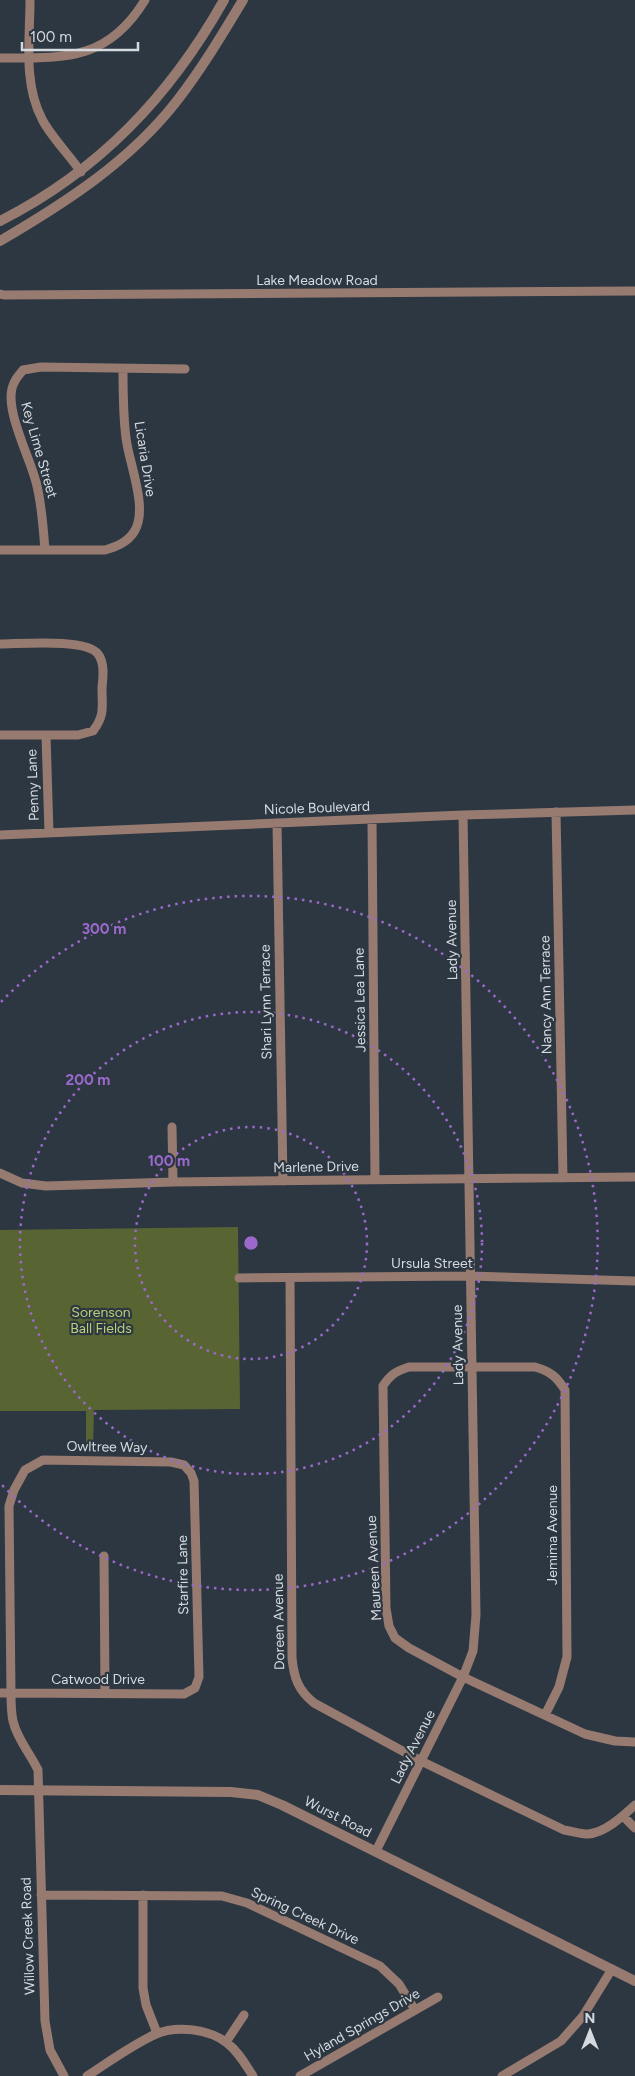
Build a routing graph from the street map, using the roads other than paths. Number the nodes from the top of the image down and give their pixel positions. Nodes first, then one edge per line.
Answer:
1 (30, 0) edge
2 (145, 0) edge
3 (224, 0) edge
4 (243, 0) edge
5 (0, 58) edge
6 (30, 58) junction
7 (81, 172) junction
8 (0, 222) edge
9 (0, 241) edge
10 (635, 291) edge
11 (0, 294) edge
12 (123, 369) junction
13 (185, 369) dead end
14 (0, 550) edge
15 (44, 550) junction
16 (0, 644) edge
17 (0, 735) edge
18 (46, 736) junction
19 (635, 810) edge
20 (556, 812) junction
21 (463, 815) junction
22 (372, 820) junction
23 (277, 823) junction
24 (49, 833) junction
25 (0, 835) edge
26 (172, 1127) dead end
27 (0, 1172) edge
28 (635, 1177) edge
29 (563, 1178) junction
30 (375, 1179) junction
31 (470, 1179) junction
32 (282, 1181) junction
33 (173, 1182) junction
34 (470, 1276) junction
35 (239, 1278) dead end
36 (290, 1278) junction
37 (635, 1281) edge
38 (472, 1367) junction
39 (171, 1462) joint
40 (5, 1506) edge
41 (104, 1556) dead end
42 (0, 1599) edge
43 (11, 1599) junction
44 (463, 1677) junction
45 (0, 1693) edge
46 (11, 1693) junction
47 (105, 1693) junction
48 (184, 1694) joint
49 (545, 1716) junction
50 (635, 1742) edge
51 (421, 1761) junction
52 (0, 1790) edge
53 (37, 1791) junction
54 (635, 1805) edge
55 (623, 1816) junction
56 (635, 1828) edge
57 (376, 1851) junction
58 (41, 1895) junction
59 (143, 1895) junction
60 (612, 1969) junction
61 (635, 1981) edge
62 (438, 1997) dead end
63 (415, 2010) junction
64 (244, 2015) dead end
65 (157, 2033) junction
66 (226, 2042) junction
67 (64, 2076) edge
68 (87, 2076) edge
69 (253, 2076) edge
70 (300, 2076) edge
71 (502, 2076) edge

1 - 6 street
2 - 6 street
3 - 7 street
4 - 9 street
5 - 6 street
6 - 7 street
7 - 8 street
10 - 11 street, Lake Meadow Road
12 - 13 street, Key Lime Street
12 - 15 street, Licaria Drive
12 - 15 street, Key Lime Street
14 - 15 street, Licaria Drive
16 - 18 street
17 - 18 street
18 - 24 street, Penny Lane
19 - 20 street, Nicole Boulevard
20 - 21 street, Nicole Boulevard
20 - 29 street, Nancy Ann Terrace
21 - 22 street, Nicole Boulevard
21 - 31 street, Lady Avenue
22 - 23 street, Nicole Boulevard
22 - 30 street, Jessica Lea Lane
23 - 24 street, Nicole Boulevard
23 - 32 street, Shari Lynn Terrace
24 - 25 street, Nicole Boulevard
26 - 33 street
27 - 33 street, Marlene Drive
28 - 29 street, Marlene Drive
29 - 31 street, Marlene Drive
30 - 31 street, Marlene Drive
30 - 32 street, Marlene Drive
31 - 34 street, Lady Avenue
32 - 33 street, Marlene Drive
34 - 36 street, Ursula Street
34 - 37 street, Ursula Street
34 - 38 street, Lady Avenue
35 - 36 street, Ursula Street
36 - 51 street, Doreen Avenue
38 - 44 street, Lady Avenue
38 - 44 street, Maureen Avenue
38 - 49 street, Jemima Avenue
39 - 40 street, Owltree Way
39 - 48 street, Starfire Lane
40 - 43 street, Willow Creek Road
41 - 47 street
42 - 43 street
43 - 46 street, Willow Creek Road
44 - 49 street, Maureen Avenue
44 - 51 street, Lady Avenue
45 - 46 street, Catwood Drive
46 - 47 street, Catwood Drive
46 - 53 street, Willow Creek Road
47 - 48 street, Catwood Drive
49 - 50 street, Maureen Avenue
51 - 55 street, Doreen Avenue
51 - 57 street, Lady Avenue
52 - 53 street, Wurst Road
53 - 57 street, Wurst Road
53 - 58 street, Willow Creek Road
54 - 55 street, Doreen Avenue
55 - 56 street
57 - 60 street, Wurst Road
58 - 59 street, Spring Creek Drive
58 - 67 street, Willow Creek Road
59 - 63 street, Spring Creek Drive
59 - 65 street
60 - 61 street, Wurst Road
60 - 71 street
62 - 63 street, Hyland Springs Drive
63 - 70 street, Hyland Springs Drive
64 - 66 street
65 - 66 street
65 - 68 street
66 - 69 street

